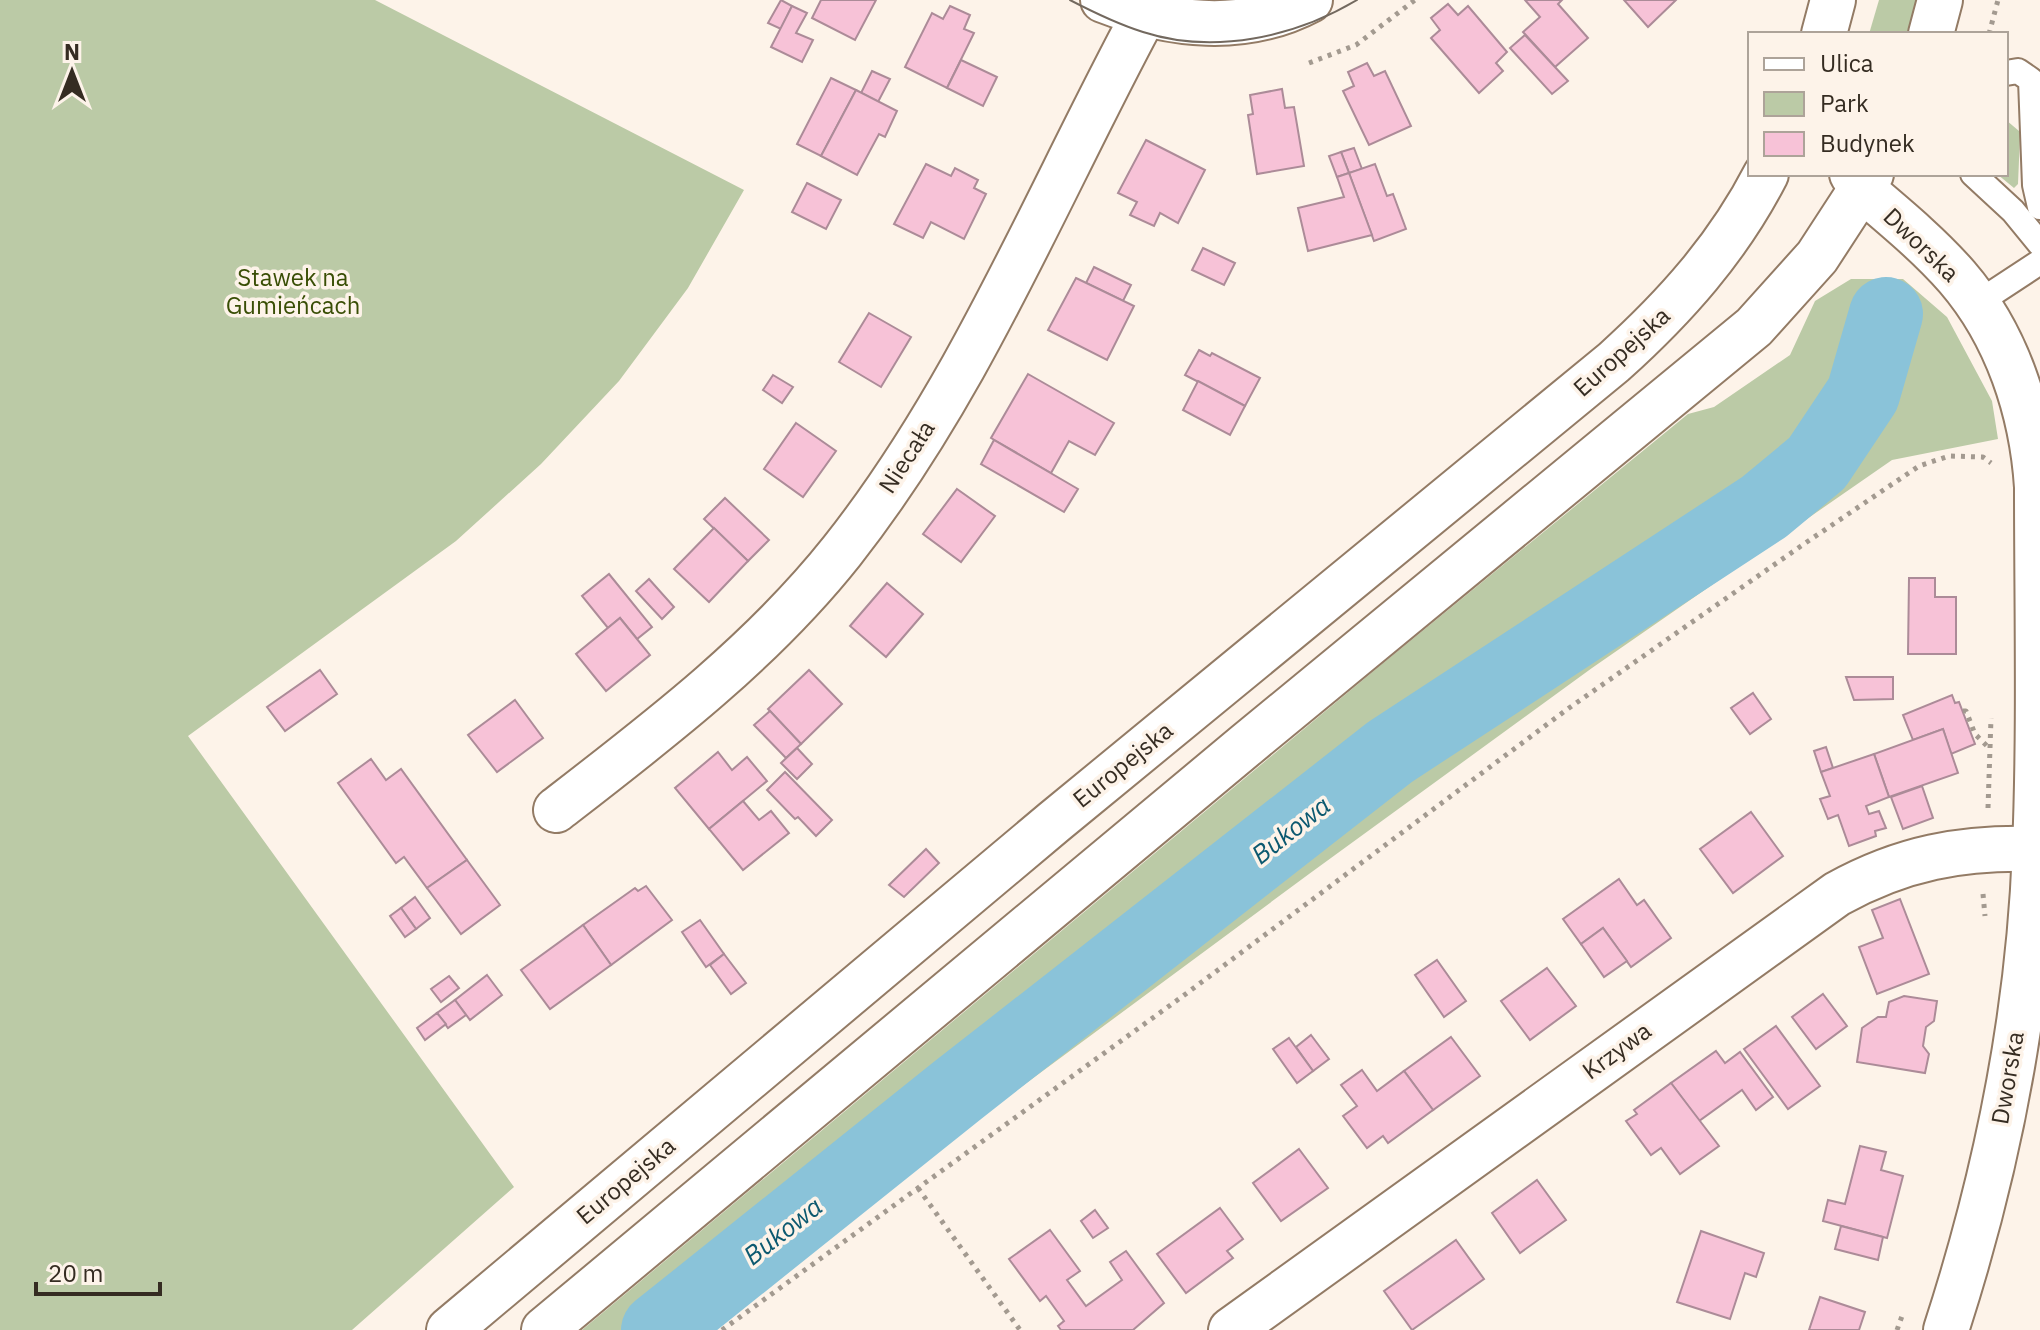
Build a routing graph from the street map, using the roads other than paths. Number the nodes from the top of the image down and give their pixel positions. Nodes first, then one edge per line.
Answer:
1 (1103, 0) edge
2 (1310, 0) edge
3 (1833, 0) edge
4 (1940, 0) edge
5 (1144, 15) junction
6 (1825, 32) edge
7 (1932, 32) edge
8 (2008, 73) edge
9 (1765, 176) edge
10 (1975, 176) edge
11 (1862, 179) edge
12 (2040, 207) edge
13 (2040, 244) edge
14 (2040, 262) edge
15 (1976, 304) junction
16 (556, 810) dead end
17 (2035, 849) junction
18 (449, 1330) edge
19 (544, 1330) edge
20 (1231, 1330) edge
21 (1946, 1330) edge

1 - 5 main road
2 - 5 main road
3 - 6 main road
4 - 7 main road
5 - 16 main road, Niecała
8 - 12 lane
9 - 18 main road, Europejska
10 - 13 lane
11 - 15 main road, Dworska
11 - 19 main road
14 - 15 lane, Dworska
15 - 17 main road, Dworska
17 - 20 main road, Krzywa
17 - 21 main road, Dworska

